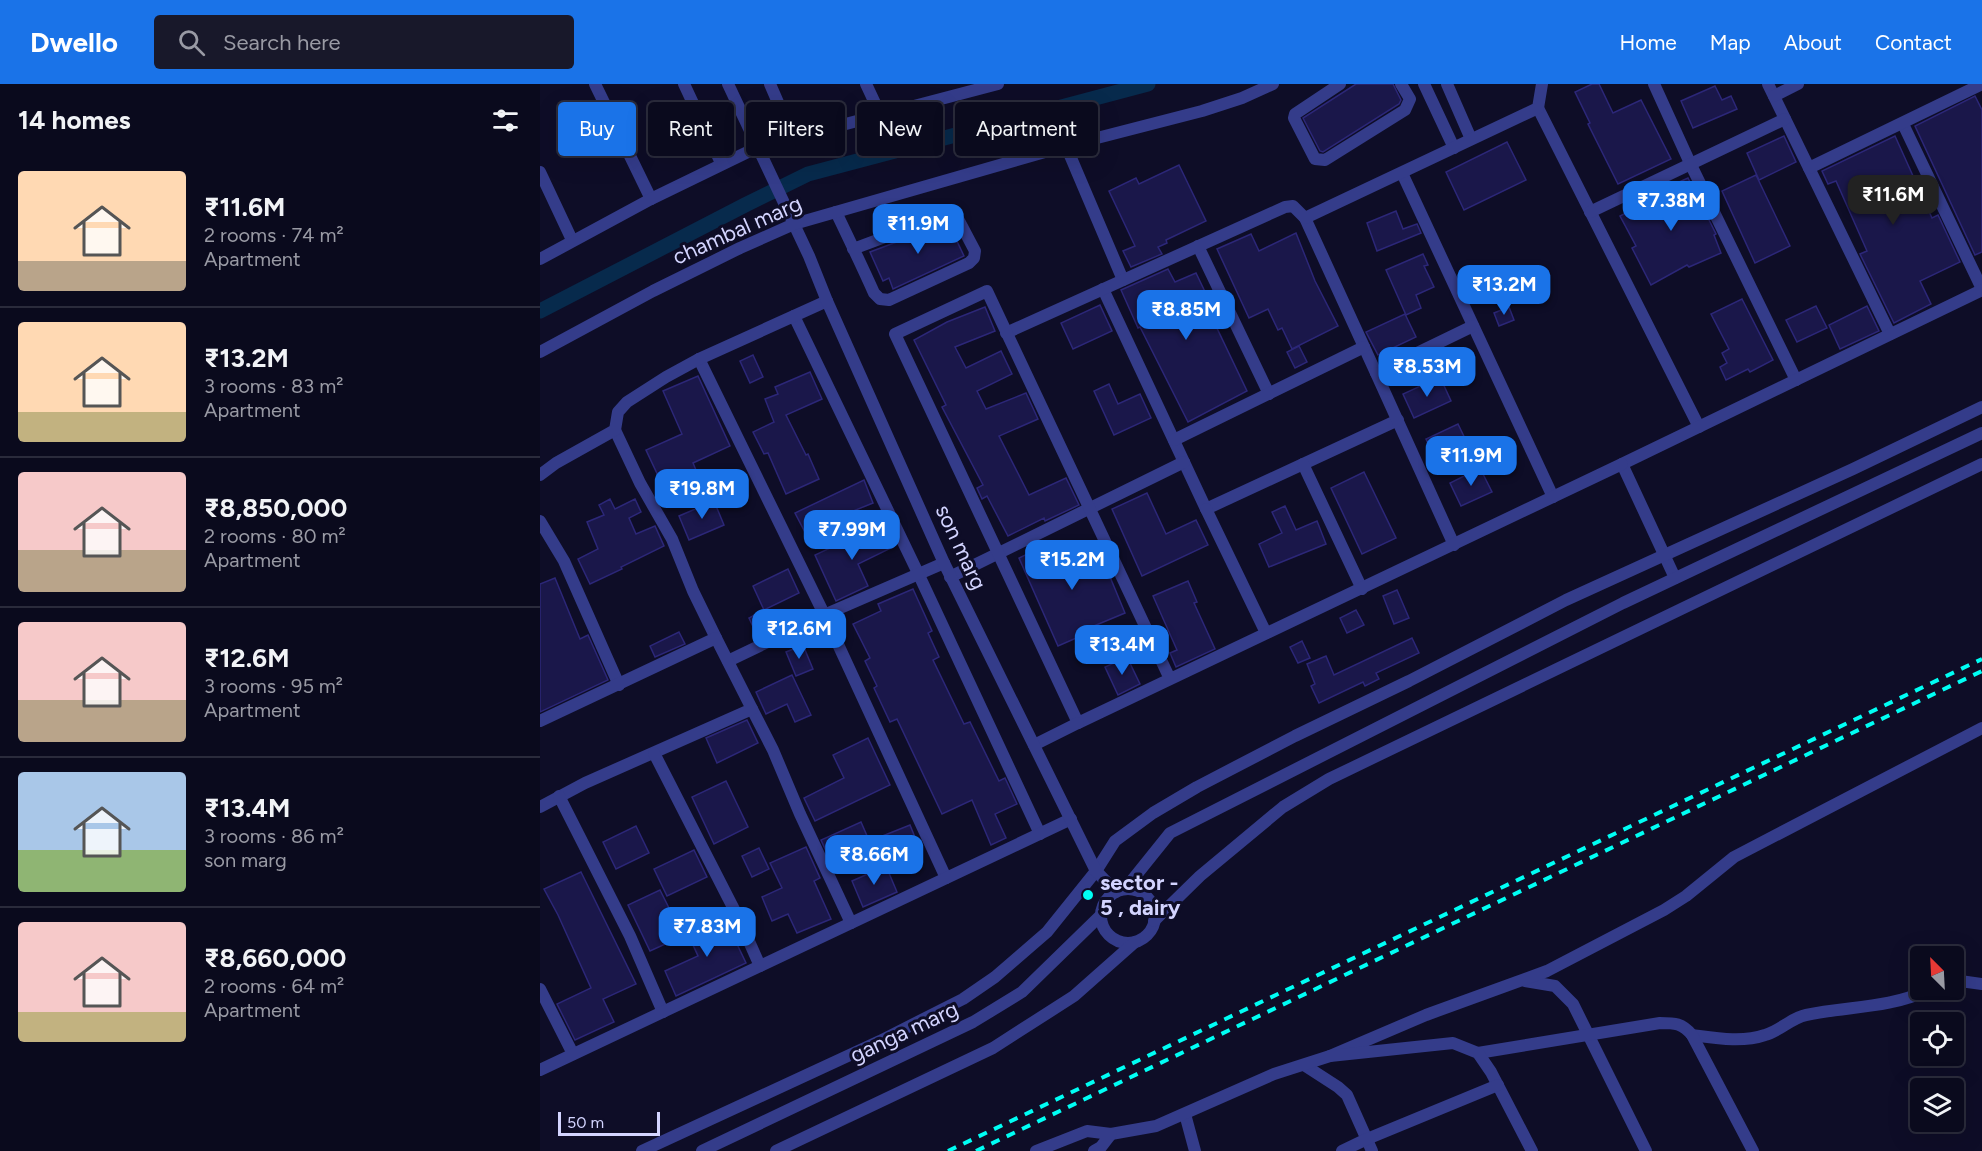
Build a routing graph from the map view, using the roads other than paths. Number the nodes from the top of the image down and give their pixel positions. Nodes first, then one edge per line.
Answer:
1 (595, 84) edge
2 (684, 84) edge
3 (728, 84) edge
4 (770, 84) edge
5 (866, 84) edge
6 (998, 84) edge
7 (1273, 84) edge
8 (1340, 84) edge
9 (1401, 84) edge
10 (1425, 84) edge
11 (1447, 84) edge
12 (1542, 84) edge
13 (1654, 84) edge
14 (1768, 84) edge
15 (1798, 84) edge
16 (1981, 87) edge
17 (962, 89) edge
18 (1774, 96) junction
19 (778, 102) edge
20 (874, 102) edge
21 (923, 102) edge
22 (1538, 108) junction
23 (1785, 119) junction
24 (746, 122) edge
25 (1903, 124) junction
26 (1098, 138) edge
27 (1471, 139) junction
28 (1454, 148) junction
29 (749, 156) edge
30 (762, 156) edge
31 (1031, 156) edge
32 (1070, 156) edge
33 (721, 163) junction
34 (1690, 163) junction
35 (1809, 168) junction
36 (540, 172) edge
37 (1402, 173) junction
38 (651, 199) junction
39 (836, 212) junction
40 (1590, 212) junction
41 (1305, 218) junction
42 (794, 224) junction
43 (572, 240) junction
44 (1198, 246) junction
45 (854, 249) junction
46 (540, 259) edge
47 (1123, 280) junction
48 (1103, 289) junction
49 (1982, 289) edge
50 (827, 301) junction
51 (794, 316) junction
52 (1473, 326) junction
53 (1006, 333) junction
54 (1890, 334) junction
55 (1364, 347) junction
56 (540, 352) edge
57 (699, 359) junction
58 (1376, 373) junction
59 (1796, 380) junction
60 (1269, 394) junction
61 (1982, 407) edge
62 (1398, 420) junction
63 (1699, 427) junction
64 (615, 430) junction
65 (1982, 433) edge
66 (1174, 440) junction
67 (1184, 462) junction
68 (1303, 464) junction
69 (1622, 464) junction
70 (1982, 464) edge
71 (540, 475) edge
72 (1553, 497) junction
73 (1089, 508) junction
74 (1206, 509) junction
75 (540, 521) edge
76 (1454, 545) junction
77 (998, 552) junction
78 (1664, 555) junction
79 (944, 563) junction
80 (918, 573) junction
81 (950, 577) junction
82 (1675, 578) junction
83 (1362, 589) junction
84 (824, 615) junction
85 (1266, 633) junction
86 (716, 638) junction
87 (728, 662) junction
88 (1170, 679) junction
89 (619, 685) junction
90 (752, 709) junction
91 (540, 721) edge
92 (1078, 723) junction
93 (1982, 728) edge
94 (1034, 745) junction
95 (654, 753) junction
96 (559, 796) junction
97 (540, 807) edge
98 (1071, 819) junction
99 (1040, 834) junction
100 (1096, 871) junction
101 (946, 878) junction
102 (1120, 890) junction
103 (1100, 916) junction
104 (1154, 921) junction
105 (851, 923) junction
106 (1135, 942) junction
107 (760, 966) junction
108 (1523, 981) junction
109 (1964, 982) edge
110 (1982, 984) edge
111 (540, 989) edge
112 (1910, 997) edge
113 (663, 1012) junction
114 (1589, 1035) junction
115 (1692, 1035) junction
116 (1478, 1053) junction
117 (573, 1054) junction
118 (1330, 1056) junction
119 (1304, 1065) junction
120 (540, 1070) edge
121 (1498, 1085) junction
122 (1185, 1114) junction
123 (1111, 1134) junction
124 (1367, 1139) junction
125 (642, 1151) edge
126 (702, 1151) edge
127 (776, 1151) edge
128 (1036, 1151) edge
129 (1094, 1151) edge
130 (1195, 1151) edge
131 (1342, 1151) edge
132 (1372, 1151) edge
133 (1532, 1151) edge
134 (1646, 1151) edge
135 (1753, 1151) edge

1 - 38 street
2 - 33 street
3 - 24 street, son marg
4 - 19 street
5 - 20 street
6 - 17 street
7 - 26 street, chambal marg
8 - 9 street
10 - 28 street
11 - 27 street
12 - 22 street
13 - 34 street
14 - 18 street
15 - 18 street
16 - 25 street
17 - 21 street
18 - 23 street
22 - 27 street
22 - 40 street
23 - 34 street
23 - 35 street
25 - 35 street
25 - 49 street
27 - 28 street
28 - 37 street
29 - 33 street
30 - 42 street, son marg
31 - 39 street, chambal marg
32 - 47 street
33 - 38 street
34 - 40 street
34 - 59 street
35 - 54 street
36 - 43 street
37 - 41 street
37 - 52 street
38 - 43 street
39 - 42 street, chambal marg
39 - 45 street
40 - 63 street
41 - 44 street
41 - 55 street
42 - 50 street, son marg
42 - 56 street, chambal marg
43 - 46 street
44 - 47 street
44 - 60 street
45 - 45 street
47 - 48 street
48 - 53 street
48 - 66 street
49 - 54 street
50 - 51 street
50 - 79 street, son marg
51 - 57 street
51 - 80 street
52 - 58 street
52 - 72 street
53 - 73 street
53 - 77 street
54 - 59 street
55 - 58 street
55 - 60 street
57 - 64 street
57 - 84 street
58 - 62 street
59 - 63 street
60 - 66 street
61 - 78 street
62 - 68 street
62 - 76 street
63 - 69 street
64 - 71 street
64 - 86 street
65 - 82 street
66 - 67 street
67 - 73 street
67 - 74 street
68 - 74 street
68 - 83 street
69 - 72 street
69 - 78 street
70 - 104 street
72 - 76 street
73 - 77 street
73 - 88 street
74 - 85 street
75 - 89 street
76 - 83 street
77 - 81 street
77 - 92 street
78 - 82 street
78 - 100 street
79 - 80 street
79 - 81 street, son marg
80 - 84 street
80 - 99 street
81 - 94 street, son marg
82 - 102 street
83 - 85 street
84 - 87 street
84 - 101 street
85 - 88 street
86 - 87 street
86 - 89 street
87 - 90 street
88 - 92 street
89 - 91 street
90 - 95 street
90 - 105 street
92 - 94 street
93 - 108 street
94 - 98 street, son marg
95 - 96 street
95 - 107 street
96 - 97 street
96 - 113 street
98 - 99 street
98 - 100 street, son marg
99 - 101 street
100 - 102 street, son marg
100 - 125 street
101 - 105 street
102 - 103 street
102 - 104 street
103 - 106 street
103 - 126 street, ganga marg
104 - 106 street
105 - 107 street
106 - 127 street
107 - 113 street
108 - 114 street
108 - 118 street
109 - 110 street
111 - 117 street
112 - 115 street
113 - 117 street
114 - 115 street
114 - 116 street
114 - 134 street
115 - 135 street
116 - 118 street
116 - 121 street
117 - 120 street
118 - 119 street
119 - 122 street
119 - 124 street
121 - 124 street
121 - 133 street
122 - 123 street
122 - 130 street
123 - 128 street
123 - 129 street
124 - 131 street
124 - 132 street

